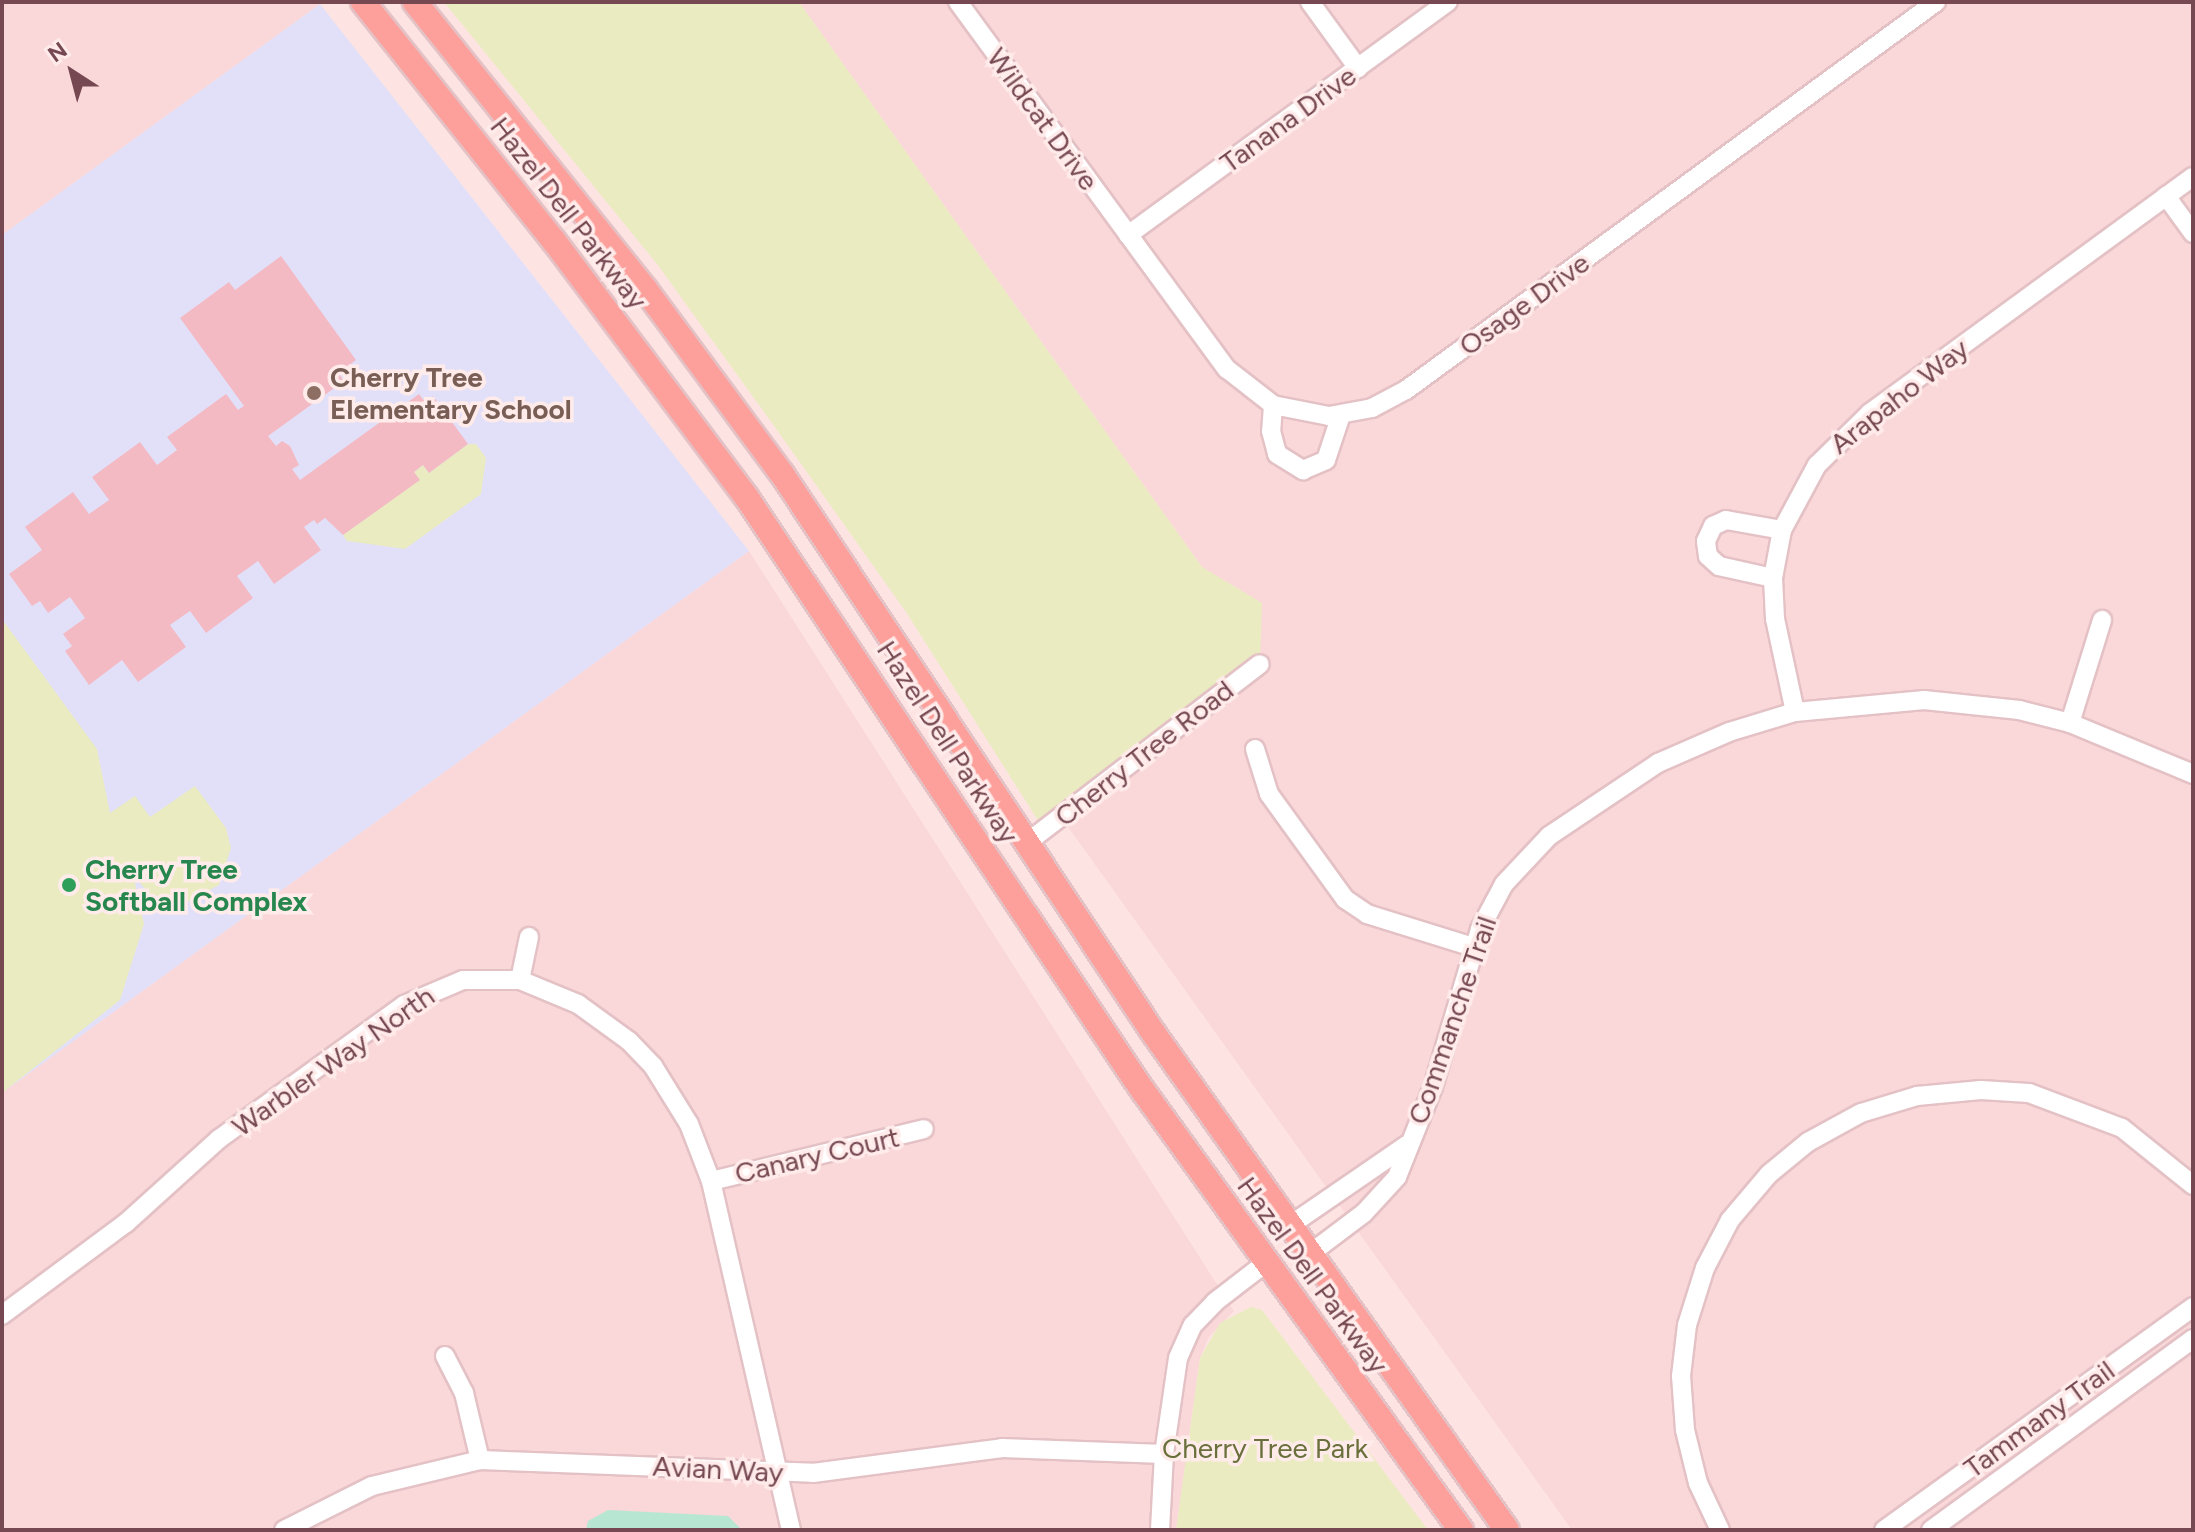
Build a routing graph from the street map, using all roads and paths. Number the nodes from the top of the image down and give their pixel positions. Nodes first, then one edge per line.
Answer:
1 (363, 2) edge
2 (415, 2) edge
3 (958, 2) edge
4 (1310, 2) edge
5 (1448, 2) edge
6 (1936, 2) edge
7 (1358, 68) junction
8 (2193, 177) edge
9 (2166, 196) junction
10 (2193, 233) edge
11 (1128, 235) junction
12 (1273, 405) junction
13 (1341, 415) junction
14 (1782, 530) junction
15 (1773, 578) junction
16 (2102, 620) dead end
17 (1260, 664) dead end
18 (1795, 712) junction
19 (2070, 723) junction
20 (1255, 749) dead end
21 (2193, 774) edge
22 (1028, 842) junction
23 (529, 937) dead end
24 (1473, 947) junction
25 (520, 980) junction
26 (924, 1129) dead end
27 (1407, 1145) junction
28 (711, 1181) junction
29 (2193, 1185) edge
30 (1289, 1226) junction
31 (1307, 1256) junction
32 (1267, 1262) junction
33 (2193, 1307) edge
34 (2, 1315) edge
35 (2193, 1339) edge
36 (445, 1356) dead end
37 (1164, 1454) junction
38 (480, 1460) junction
39 (778, 1473) junction
40 (284, 1530) edge
41 (791, 1530) edge
42 (1160, 1530) edge
43 (1461, 1530) edge
44 (1507, 1530) edge
45 (1720, 1530) edge
46 (1884, 1530) edge
47 (1931, 1530) edge

1 - 32 main road, Hazel Dell Parkway
2 - 22 main road, Hazel Dell Parkway
3 - 11 street, Wildcat Drive
4 - 7 street
5 - 7 street, Tanana Drive
6 - 13 street, Osage Drive
7 - 11 street, Tanana Drive
8 - 9 street, Arapaho Way
9 - 10 street
9 - 14 street, Arapaho Way
11 - 12 street, Osage Drive
12 - 13 street, Osage Drive
12 - 13 street
14 - 15 street, Arapaho Way
14 - 15 street
15 - 18 street, Arapaho Way
16 - 19 street
17 - 22 street, Cherry Tree Road
18 - 19 street, Commanche Trail
18 - 24 street, Commanche Trail
19 - 21 street, Commanche Trail
20 - 24 street
22 - 30 main road, Hazel Dell Parkway
23 - 25 street
24 - 27 street, Commanche Trail
25 - 28 street, Warbler Way North
25 - 34 street, Warbler Way North
26 - 28 street, Canary Court
27 - 30 street, Commanche Trail
27 - 31 street, Commanche Trail
28 - 39 street, Warbler Way North
29 - 45 street
30 - 31 main road, Hazel Dell Parkway
31 - 44 main road, Hazel Dell Parkway
32 - 37 street
32 - 43 main road, Hazel Dell Parkway
33 - 46 street, Tammany Trail
35 - 47 street, Tammany Trail
36 - 38 street
37 - 39 street, Avian Way
37 - 42 street
38 - 39 street, Avian Way
38 - 40 street, Avian Way
39 - 41 street, Warbler Way North

